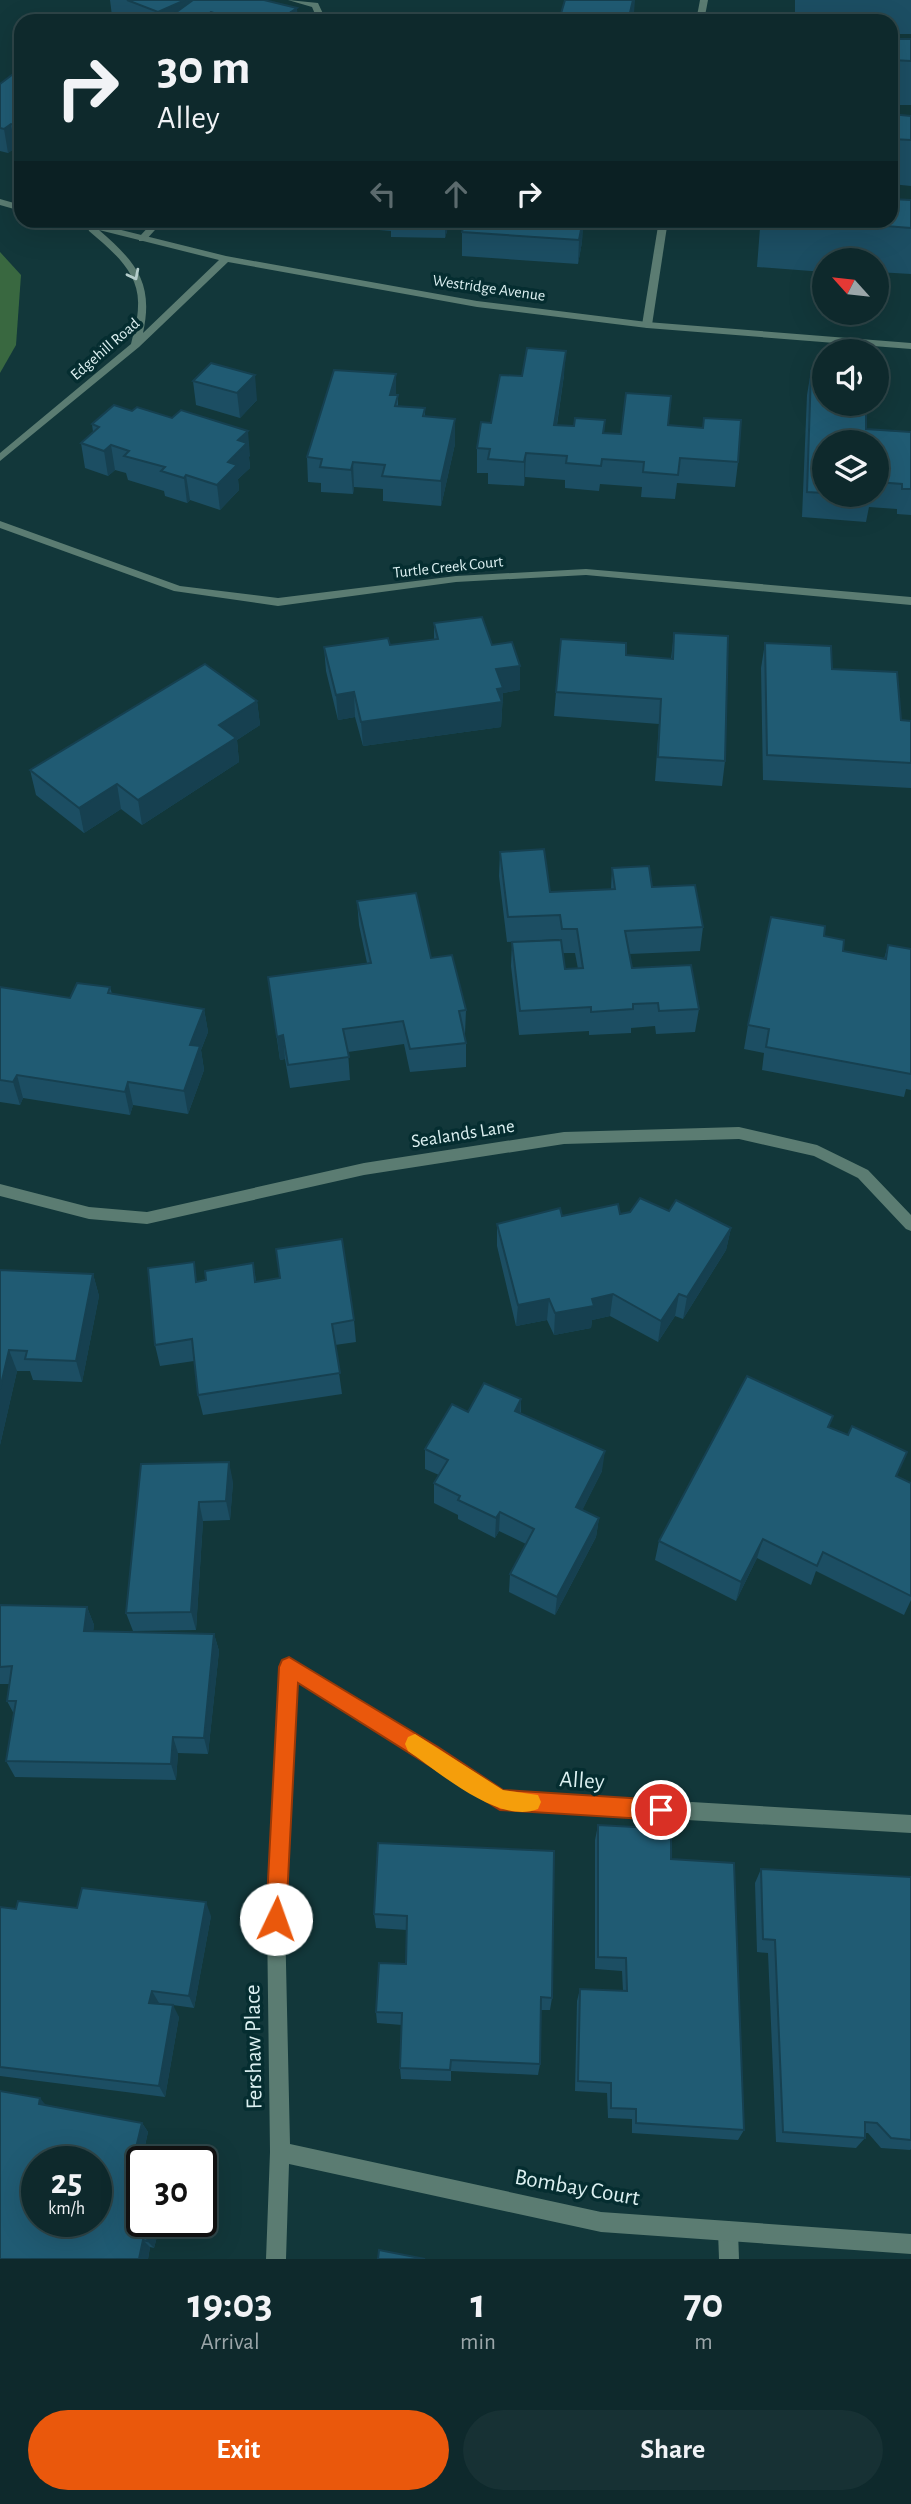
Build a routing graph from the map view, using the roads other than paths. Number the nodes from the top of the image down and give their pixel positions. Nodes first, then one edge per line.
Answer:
1 (292, 0) edge
2 (319, 14) edge
3 (90, 228) edge
4 (96, 228) edge
5 (152, 228) edge
6 (663, 228) edge
7 (142, 239) junction
8 (226, 259) junction
9 (647, 325) junction
10 (136, 345) junction
11 (911, 346) edge
12 (0, 458) edge
13 (0, 524) edge
14 (911, 601) edge
15 (0, 1190) edge
16 (911, 1225) edge
17 (289, 1667) joint
18 (911, 1824) edge
19 (280, 2152) junction
20 (728, 2231) junction
21 (911, 2244) edge
22 (276, 2259) edge
23 (729, 2259) edge

1 - 2 street
3 -> 10 street
4 - 7 street, Westridge Avenue
5 - 7 street
6 - 9 street
7 - 8 street, Westridge Avenue
8 - 9 street, Westridge Avenue
8 - 10 street, Edgehill Road
9 - 11 street, Westridge Avenue
10 - 12 street, Edgehill Road
13 - 14 street, Turtle Creek Court
15 - 16 street, Sealands Lane
17 - 18 street, Alley
17 - 19 street, Fershaw Place
19 - 20 street, Bombay Court
19 - 22 street, Fershaw Place
20 - 21 street, Bombay Court
20 - 23 street

